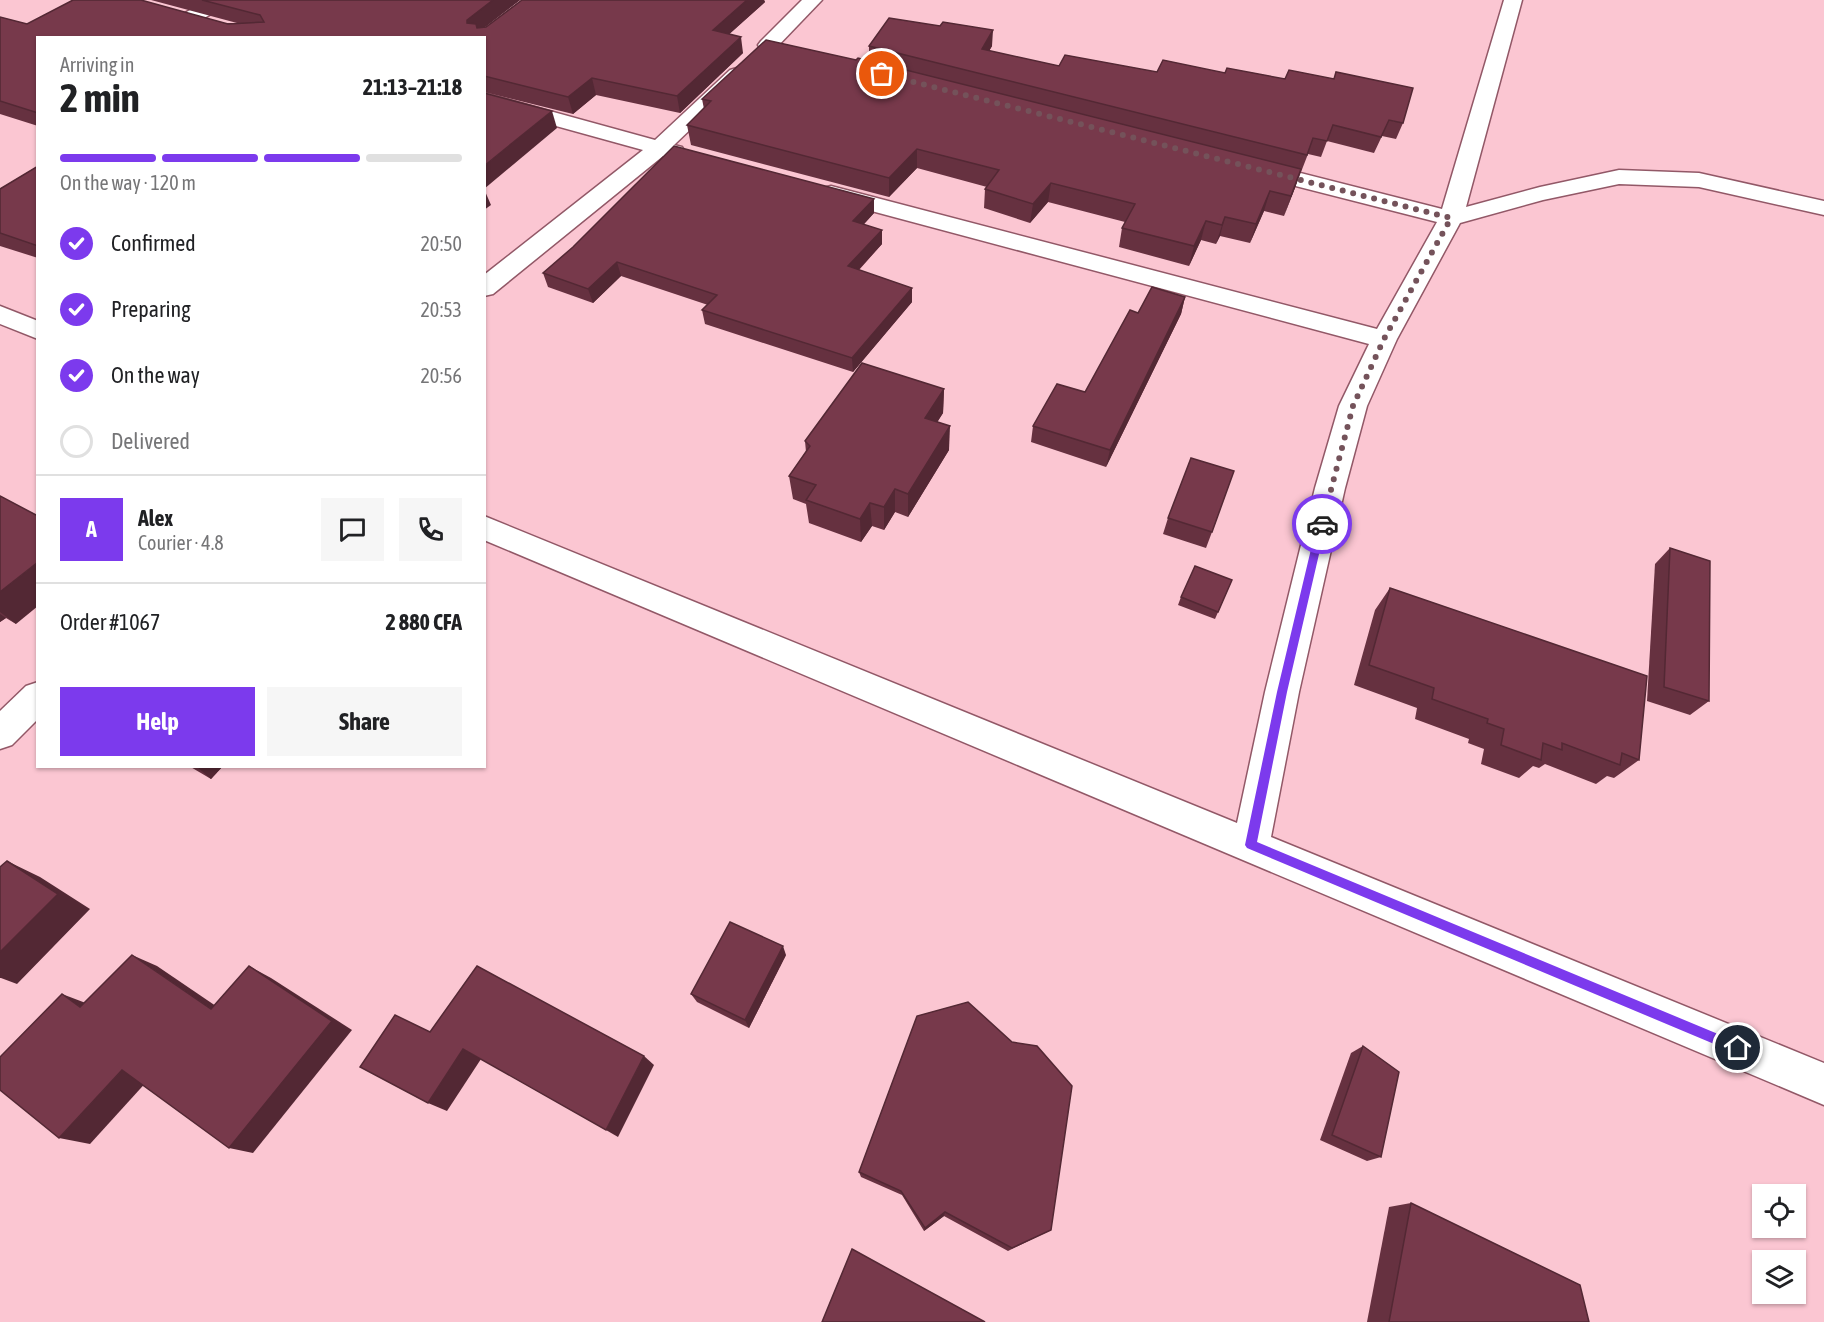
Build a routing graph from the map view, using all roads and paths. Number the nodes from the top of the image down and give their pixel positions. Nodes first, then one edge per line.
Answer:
1 (222, 0) edge
2 (813, 0) edge
3 (1513, 0) edge
4 (167, 12) edge
5 (190, 18) junction
6 (210, 24) edge
7 (768, 45) junction
8 (791, 51) edge
9 (486, 100) edge
10 (658, 147) junction
11 (693, 157) edge
12 (1231, 162) edge
13 (808, 187) edge
14 (1824, 208) edge
15 (1451, 218) junction
16 (486, 286) edge
17 (0, 314) edge
18 (36, 331) edge
19 (1384, 339) junction
20 (486, 528) edge
21 (36, 698) edge
22 (0, 734) edge
23 (1251, 845) junction
24 (1824, 1084) edge

1 - 5 street
2 - 7 street
3 - 15 street
4 - 5 street
5 - 6 street
7 - 8 street
7 - 10 street
9 - 10 street
10 - 11 street
10 - 16 street
12 - 15 street
13 - 19 street
14 - 15 street
15 - 19 street
17 - 18 street
19 - 23 street
20 - 23 street
21 - 22 street
23 - 24 street

